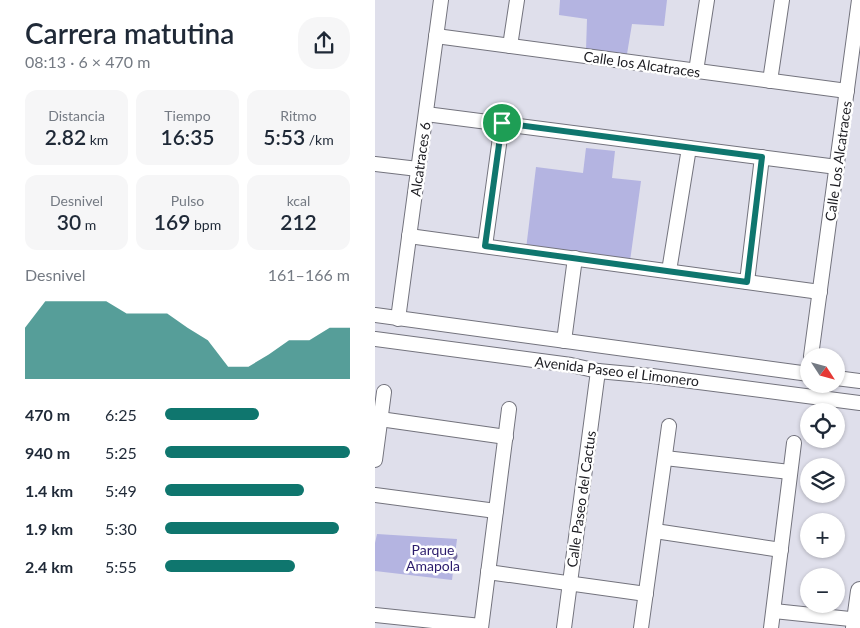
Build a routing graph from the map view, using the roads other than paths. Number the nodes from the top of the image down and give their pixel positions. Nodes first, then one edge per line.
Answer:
1 (441, 0) edge
2 (517, 0) edge
3 (707, 0) edge
4 (782, 0) edge
5 (859, 0) edge
6 (436, 36) junction
7 (510, 46) junction
8 (696, 71) junction
9 (770, 81) junction
10 (847, 91) junction
11 (426, 114) junction
12 (502, 123) junction
13 (689, 148) junction
14 (762, 157) junction
15 (375, 164) edge
16 (837, 167) junction
17 (418, 169) junction
18 (409, 236) junction
19 (485, 246) junction
20 (575, 258) junction
21 (669, 271) junction
22 (747, 282) junction
23 (820, 292) junction
24 (375, 315) edge
25 (398, 319) junction
26 (375, 340) edge
27 (564, 341) junction
28 (812, 348) edge
29 (598, 371) junction
30 (800, 373) edge
31 (845, 379) edge
32 (860, 381) edge
33 (384, 392) dead end
34 (860, 403) edge
35 (509, 409) dead end
36 (381, 419) junction
37 (669, 426) dead end
38 (506, 437) junction
39 (794, 443) dead end
40 (665, 458) junction
41 (375, 460) edge
42 (791, 472) junction
43 (375, 495) edge
44 (496, 511) junction
45 (655, 530) junction
46 (781, 550) junction
47 (488, 572) junction
48 (570, 583) junction
49 (860, 591) edge
50 (646, 594) junction
51 (774, 611) junction
52 (375, 615) edge
53 (857, 622) edge
54 (481, 627) edge
55 (564, 628) edge
56 (641, 628) edge
57 (771, 628) edge

1 - 6 street, Alcatraces 6
2 - 7 street
3 - 8 street, Calle Los Alcatraces
4 - 9 street
5 - 10 street, Calle Los Alcatraces
6 - 7 street, Calle los Alcatraces
6 - 11 street, Alcatraces 6
7 - 8 street, Calle los Alcatraces
8 - 9 street, Calle los Alcatraces
9 - 10 street, Calle los Alcatraces
10 - 16 street, Calle Los Alcatraces
11 - 12 street, Calle los Alcatraces
11 - 17 street, Alcatraces 6
12 - 13 street, Calle los Alcatraces
12 - 19 street
13 - 14 street, Calle los Alcatraces
13 - 21 street
14 - 16 street, Calle los Alcatraces
14 - 22 street
15 - 17 street
16 - 23 street, Calle Los Alcatraces
17 - 18 street, Alcatraces 6
18 - 19 street
18 - 25 street, Alcatraces 6
19 - 20 street
20 - 21 street
20 - 27 street
21 - 22 street
22 - 23 street
23 - 28 street, Calle Los Alcatraces
24 - 25 street, Avenida Paseo el Limonero
25 - 27 street, Avenida Paseo el Limonero
26 - 29 street, Avenida Paseo el Limonero
27 - 30 street, Avenida Paseo el Limonero
29 - 34 street, Avenida Paseo el Limonero
29 - 48 street, Calle Paseo del Cactus
31 - 32 street
33 - 36 street
35 - 38 street
36 - 38 street
36 - 41 street
37 - 40 street
38 - 44 street
39 - 42 street
40 - 42 street
40 - 45 street
42 - 46 street
43 - 44 street
44 - 47 street
45 - 46 street
45 - 50 street
46 - 51 street
47 - 48 street
47 - 54 street
48 - 50 street
48 - 55 street, Calle Paseo del Cactus
49 - 53 main road
50 - 56 street
51 - 53 street
51 - 57 street
52 - 54 street

